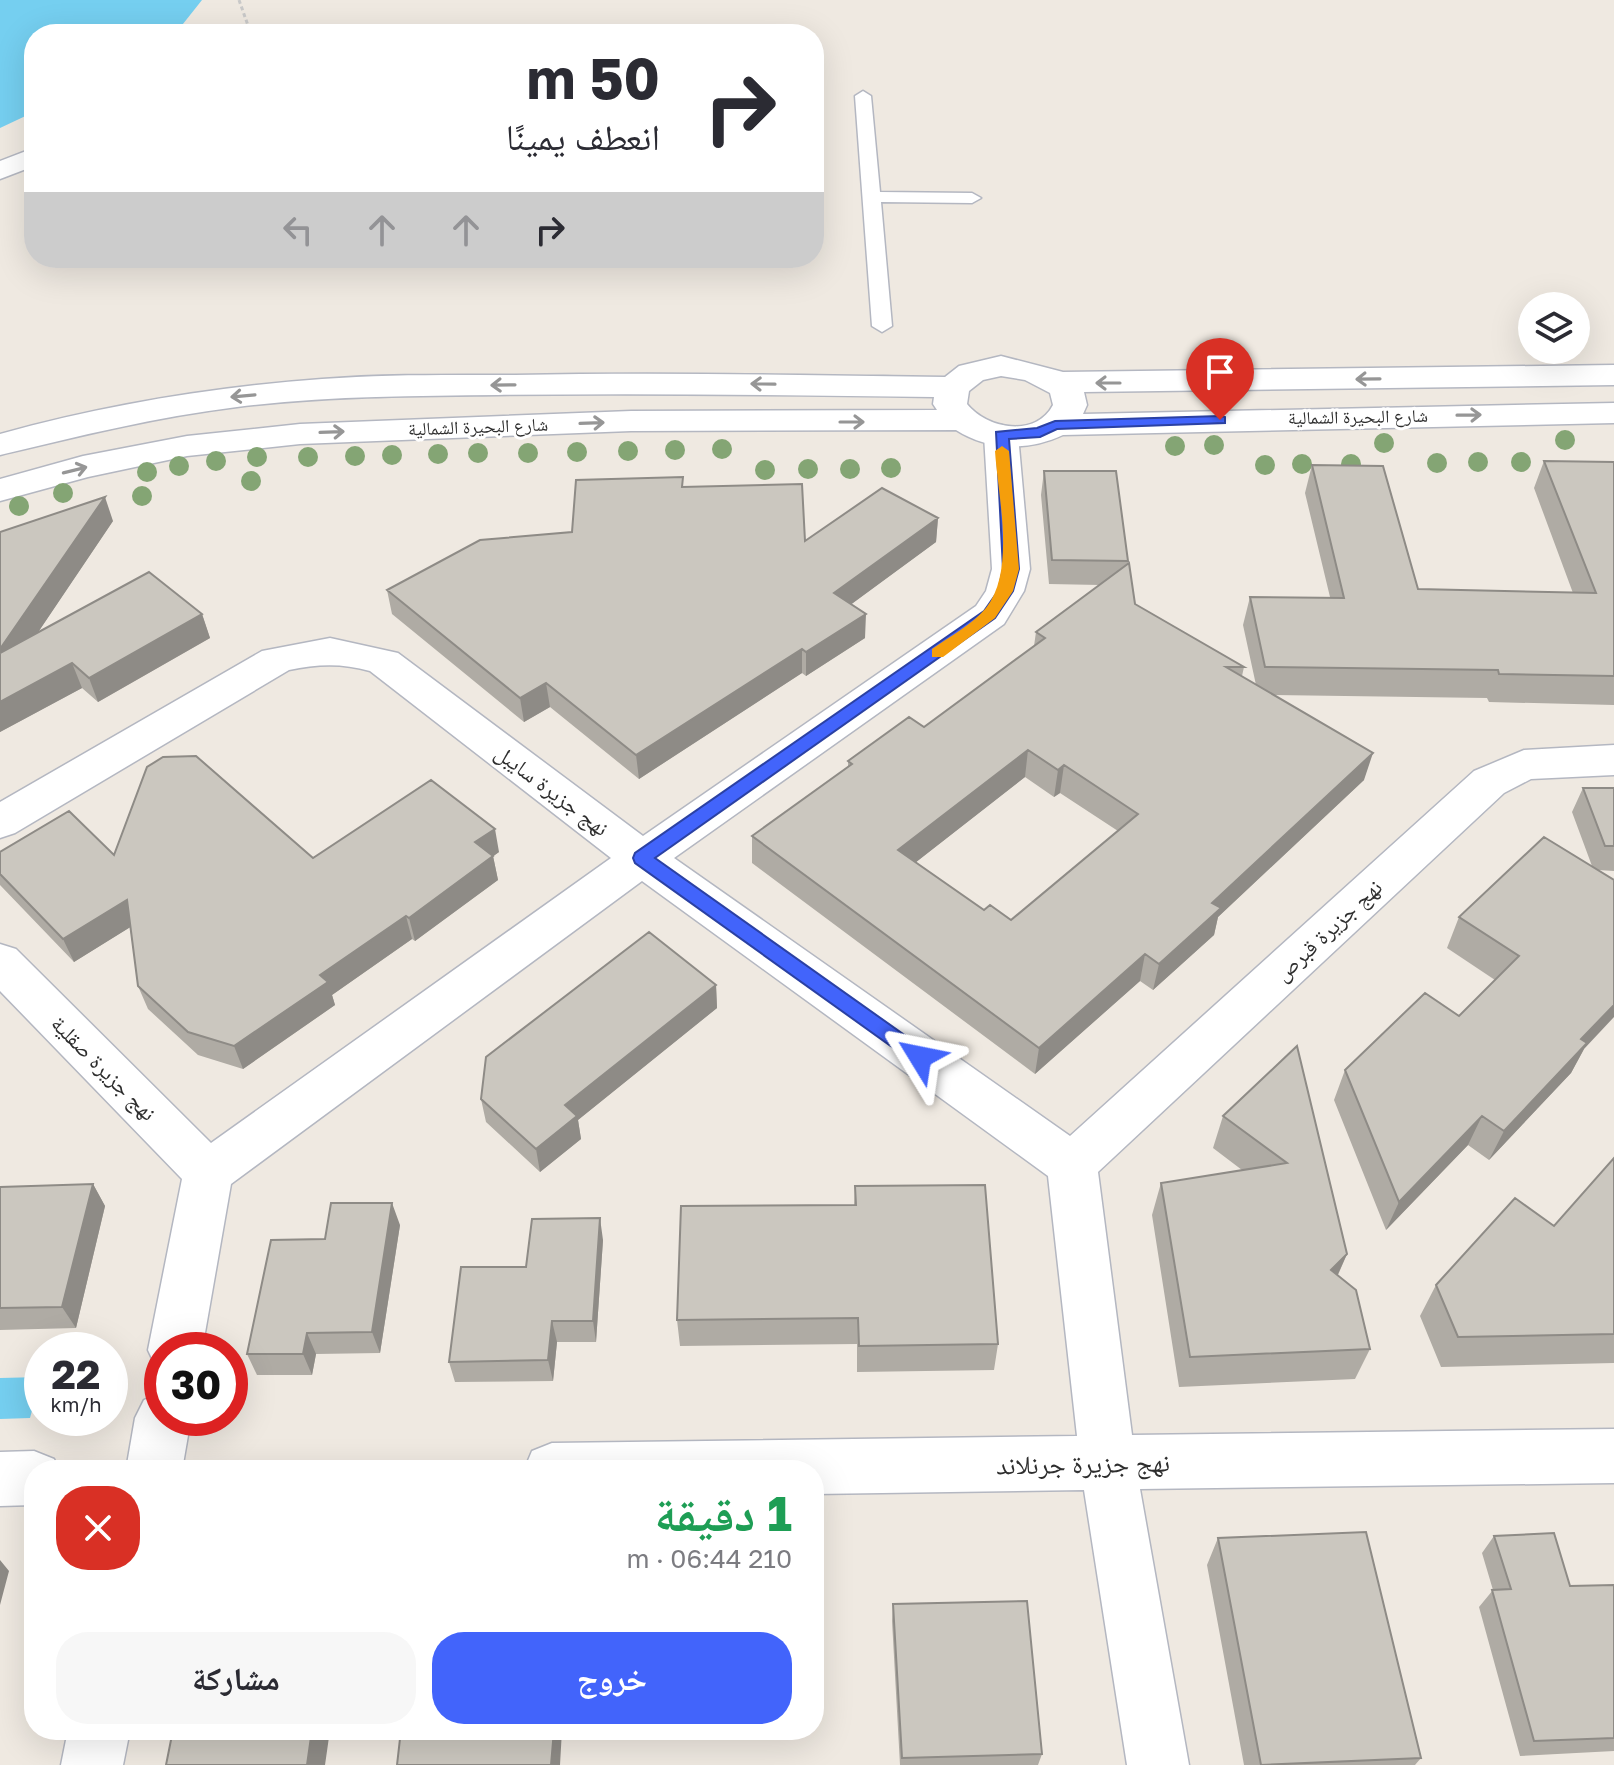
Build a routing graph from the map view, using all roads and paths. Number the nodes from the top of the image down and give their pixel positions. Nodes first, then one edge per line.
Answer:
1 (239, 0) edge
2 (247, 24) edge
3 (863, 96) dead end
4 (24, 160) edge
5 (0, 171) edge
6 (871, 197) junction
7 (972, 198) dead end
8 (882, 326) dead end
9 (1614, 375) edge
10 (1057, 382) junction
11 (953, 387) junction
12 (1614, 413) edge
13 (962, 420) junction
14 (1055, 425) junction
15 (1001, 435) junction
16 (0, 445) edge
17 (0, 490) edge
18 (1614, 760) edge
19 (0, 822) edge
20 (642, 858) junction
21 (0, 962) edge
22 (1072, 1165) junction
23 (208, 1173) junction
24 (178, 1332) edge
25 (160, 1436) edge
26 (1614, 1456) edge
27 (156, 1460) edge
28 (1108, 1464) junction
29 (824, 1467) edge
30 (24, 1478) edge
31 (0, 1479) edge
32 (97, 1740) edge
33 (92, 1765) edge
34 (1158, 1765) edge

1 - 2 path
3 - 6 lane
4 - 5 street
6 - 7 lane
6 - 8 lane
9 -> 10 street, شارع البحيرة الشمالية
10 - 11 street
10 - 14 street
11 - 13 street
11 -> 16 street, شارع البحيرة الشمالية
14 -> 12 street, شارع البحيرة الشمالية
13 - 15 street
17 -> 13 street, شارع البحيرة الشمالية
14 - 15 street
15 - 20 street
18 - 22 street, نهج جزيرة قبرص
19 - 20 street, نهج جزيرة سايبل
20 - 22 street, نهج جزيرة سايبل
20 - 23 street
21 - 23 street, نهج جزيرة صقلية
22 - 28 street
23 - 24 street
25 - 27 street
26 - 28 street, نهج جزيرة جرنلاند
28 - 29 street, نهج جزيرة جرنلاند
28 - 34 street
30 - 31 street
32 - 33 street

